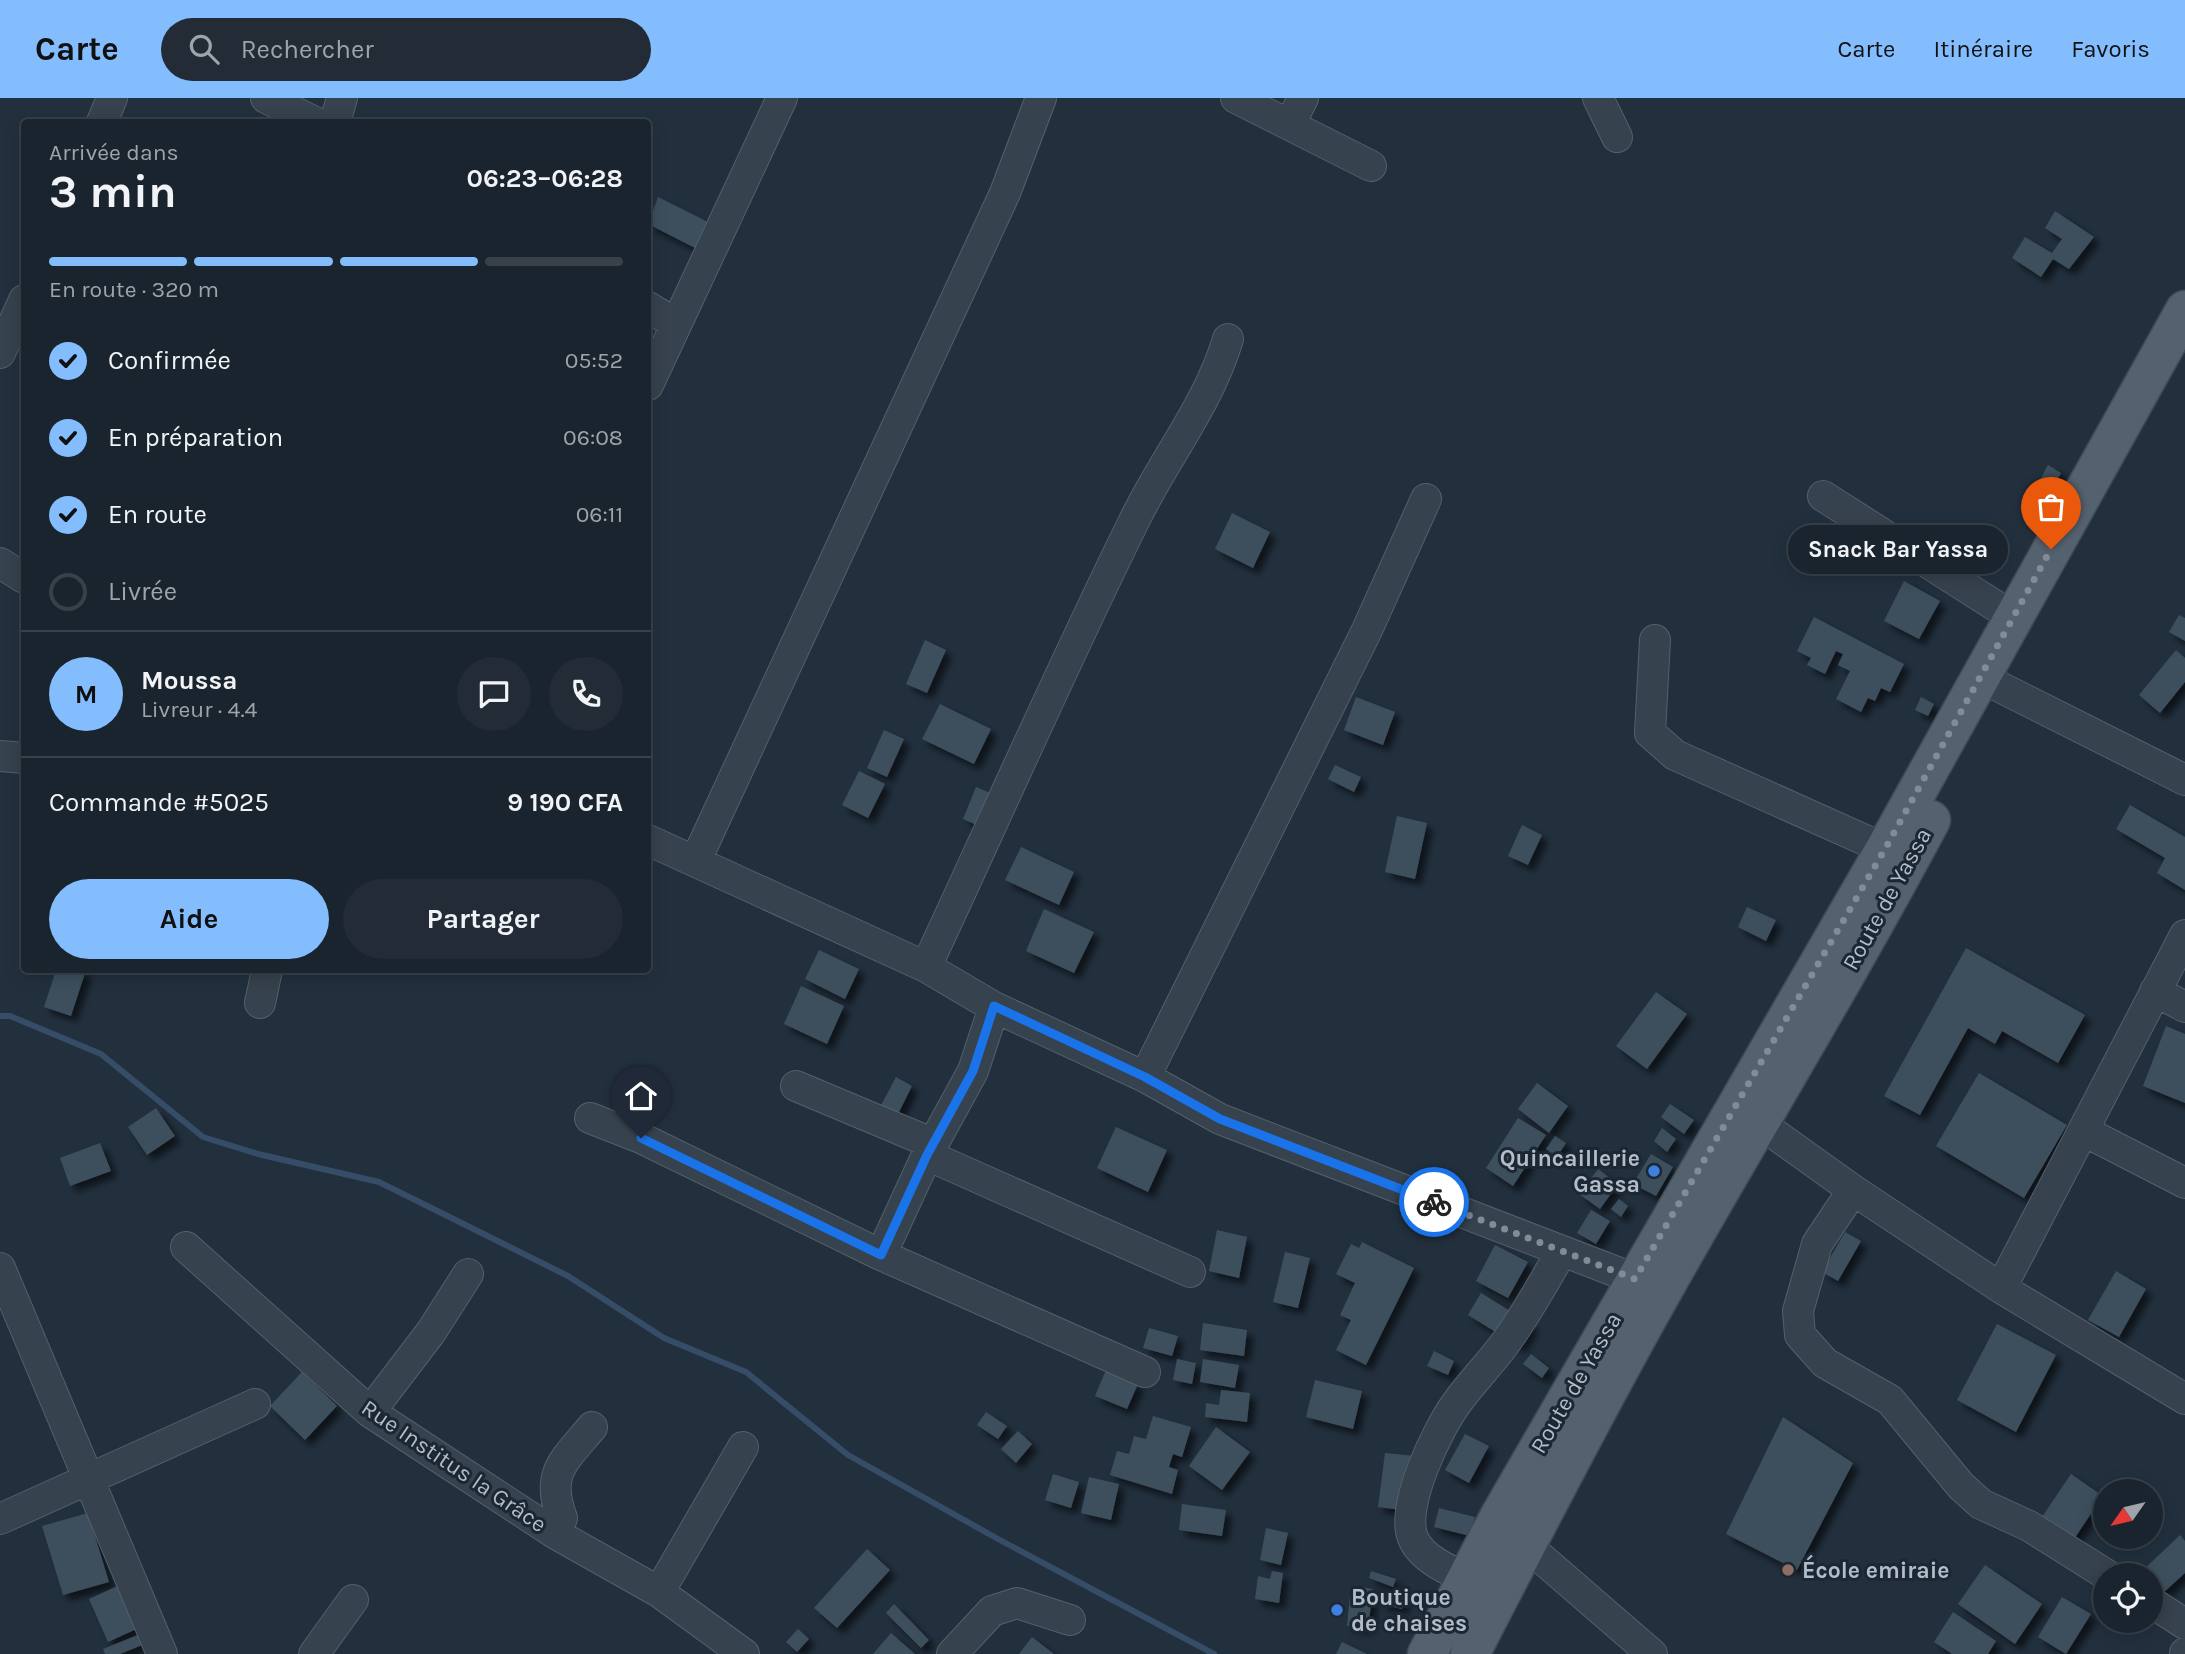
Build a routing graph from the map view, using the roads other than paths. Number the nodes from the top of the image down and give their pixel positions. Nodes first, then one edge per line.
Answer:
1 (112, 98) edge
2 (266, 98) edge
3 (342, 98) edge
4 (782, 98) edge
5 (1041, 98) edge
6 (1236, 98) edge
7 (1598, 98) edge
8 (1296, 111) edge
9 (103, 119) edge
10 (303, 119) edge
11 (336, 119) edge
12 (1617, 137) dead end
13 (1371, 166) dead end
14 (21, 307) edge
15 (651, 309) edge
16 (2185, 310) edge
17 (676, 324) junction
18 (1228, 339) dead end
19 (0, 353) edge
20 (2178, 355) edge
21 (651, 378) edge
22 (1823, 496) dead end
23 (1426, 499) dead end
24 (0, 563) edge
25 (21, 576) edge
26 (2013, 617) junction
27 (1655, 640) dead end
28 (1990, 682) junction
29 (0, 756) edge
30 (21, 758) edge
31 (2185, 780) edge
32 (651, 841) edge
33 (1885, 849) junction
34 (696, 860) junction
35 (2185, 935) edge
36 (926, 967) junction
37 (266, 973) edge
38 (2155, 991) junction
39 (260, 1003) dead end
40 (994, 1006) junction
41 (2185, 1007) edge
42 (1145, 1077) junction
43 (796, 1086) dead end
44 (1748, 1115) junction
45 (590, 1118) dead end
46 (2084, 1130) junction
47 (930, 1149) junction
48 (2185, 1183) edge
49 (1853, 1190) junction
50 (186, 1247) dead end
51 (1562, 1251) junction
52 (881, 1255) junction
53 (0, 1268) edge
54 (1190, 1272) dead end
55 (468, 1274) dead end
56 (1635, 1279) junction
57 (2001, 1287) junction
58 (1145, 1372) dead end
59 (2185, 1399) edge
60 (255, 1404) dead end
61 (370, 1412) junction
62 (592, 1427) dead end
63 (743, 1447) dead end
64 (90, 1479) junction
65 (0, 1519) edge
66 (556, 1534) junction
67 (1525, 1544) junction
68 (2093, 1566) edge
69 (1468, 1577) junction
70 (659, 1592) junction
71 (353, 1600) dead end
72 (2163, 1609) edge
73 (1070, 1620) dead end
74 (2185, 1623) edge
75 (162, 1654) edge
76 (314, 1654) edge
77 (744, 1654) edge
78 (952, 1654) edge
79 (1427, 1654) edge
80 (1470, 1654) edge
81 (1652, 1654) edge

1 - 9 street
2 - 10 street
3 - 11 street
4 - 17 street
5 - 34 street
6 - 8 street
7 - 12 street
8 - 13 street
14 - 19 street
15 - 17 street
16 - 20 main road, Route de Yassa
17 - 21 street
18 - 36 street
20 - 26 main road, Route de Yassa
20 - 28 main road, Route de Yassa
22 - 26 street
23 - 42 street
24 - 25 street
26 - 28 main road, Route de Yassa
27 - 33 street
28 - 31 street
28 - 33 main road, Route de Yassa
28 - 44 main road, Route de Yassa
29 - 30 street
32 - 34 street
33 - 44 main road, Route de Yassa
34 - 36 street
35 - 38 street
36 - 40 street
37 - 39 street
38 - 41 street
38 - 46 street
40 - 42 street
40 - 47 street
42 - 51 street
43 - 47 street
44 - 49 street
44 - 56 main road, Route de Yassa
44 - 67 main road, Route de Yassa
45 - 52 street
46 - 48 street
46 - 57 street
47 - 52 street
47 - 54 street
49 - 57 street
49 - 68 street
50 - 61 street, Rue Institus la Grâce
51 - 56 street
51 - 69 street
52 - 58 street
53 - 64 street
55 - 61 street
56 - 69 main road, Route de Yassa
57 - 59 street
60 - 64 street
61 - 66 street, Rue Institus la Grâce
62 - 66 street
63 - 70 street
64 - 65 street
64 - 75 street
66 - 70 street, Rue Institus la Grâce
67 - 80 main road, Route de Yassa
67 - 81 street
69 - 79 main road, Route de Yassa
70 - 77 street, Rue Institus la Grâce
71 - 76 street
72 - 74 street
73 - 78 street

